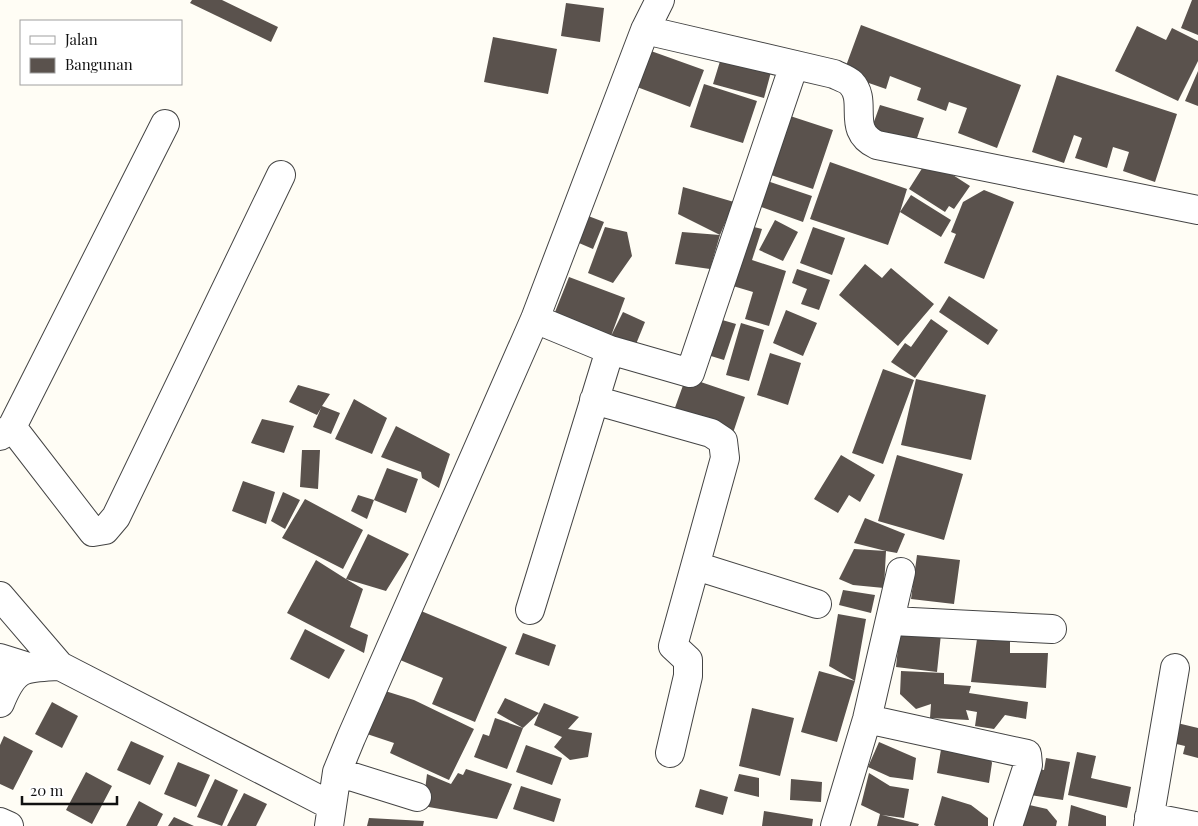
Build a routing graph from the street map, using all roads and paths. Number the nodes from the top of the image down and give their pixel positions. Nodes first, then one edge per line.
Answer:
1 (660, 0) edge
2 (645, 30) junction
3 (794, 65) junction
4 (165, 124) dead end
5 (281, 175) dead end
6 (1198, 210) edge
7 (535, 319) junction
8 (610, 350) junction
9 (594, 400) junction
10 (6, 431) edge
11 (696, 566) junction
12 (902, 572) dead end
13 (0, 596) edge
14 (817, 604) dead end
15 (530, 610) dead end
16 (892, 621) junction
17 (1052, 629) dead end
18 (0, 658) edge
19 (60, 666) junction
20 (32, 668) junction
21 (1176, 668) dead end
22 (0, 703) edge
23 (867, 719) junction
24 (670, 753) dead end
25 (337, 772) junction
26 (417, 797) dead end
27 (330, 816) edge
28 (1148, 821) edge
29 (0, 822) edge
30 (9, 826) edge
31 (835, 826) edge
32 (1008, 826) edge
33 (1196, 826) edge

1 - 2 street
2 - 3 street
2 - 7 street
3 - 6 street
3 - 8 street
4 - 10 street
5 - 10 street
7 - 8 street
7 - 25 street
8 - 9 street
9 - 11 street
9 - 15 street
11 - 14 street
11 - 24 street
12 - 16 street
13 - 19 street
16 - 17 street
16 - 23 street
18 - 20 street
19 - 20 street
19 - 27 street
20 - 22 street
21 - 28 street
23 - 31 street
23 - 32 street
25 - 26 street
25 - 27 street
28 - 33 street
29 - 30 street

